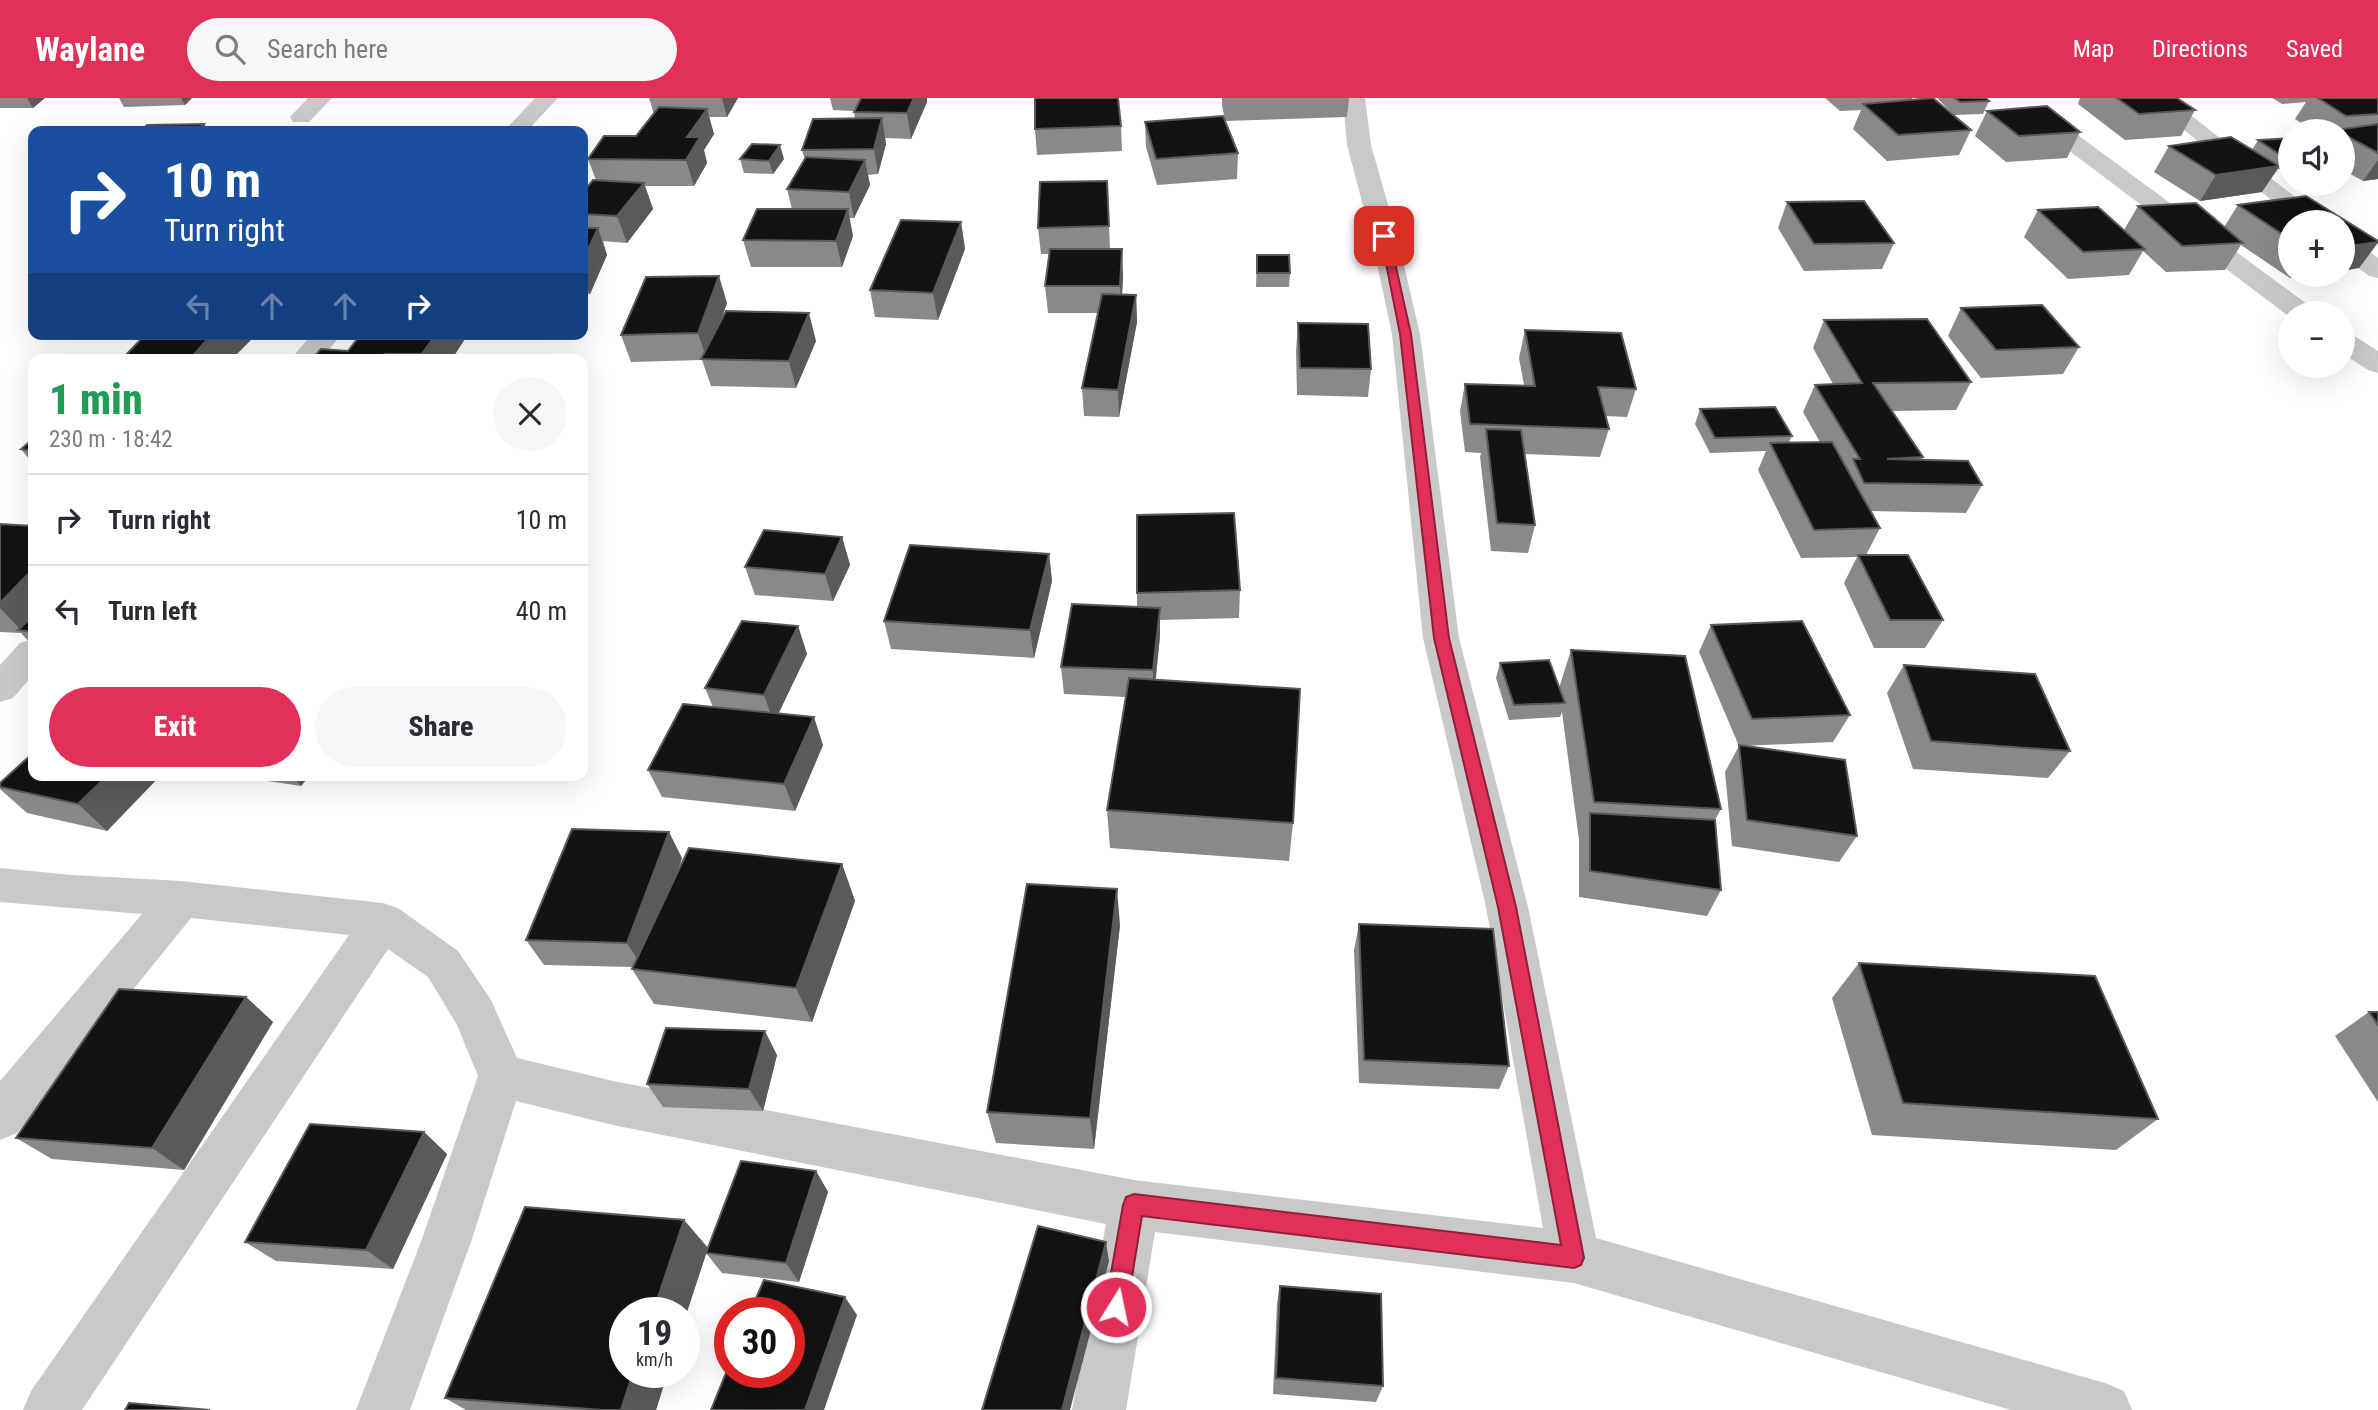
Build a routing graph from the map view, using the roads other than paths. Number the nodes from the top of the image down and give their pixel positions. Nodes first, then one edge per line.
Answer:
1 (321, 98) edge
2 (547, 98) edge
3 (1354, 98) edge
4 (2155, 98) edge
5 (301, 117) dead end
6 (520, 126) edge
7 (2063, 135) edge
8 (2299, 210) edge
9 (2355, 253) edge
10 (2378, 270) edge
11 (2285, 301) edge
12 (322, 340) edge
13 (2355, 349) edge
14 (310, 354) edge
15 (2378, 364) edge
16 (28, 657) edge
17 (0, 688) edge
18 (0, 885) edge
19 (181, 899) junction
20 (383, 921) junction
21 (501, 1076) junction
22 (0, 1117) edge
23 (1134, 1205) junction
24 (1574, 1258) junction
25 (50, 1410) edge
26 (383, 1410) edge
27 (1099, 1410) edge
28 (2105, 1410) edge

1 - 5 street
2 - 6 street
3 - 24 street
4 - 8 street
7 - 11 street
9 - 10 street
12 - 14 street
13 - 15 street
16 - 17 street
18 - 19 street
19 - 20 street
19 - 22 street
20 - 21 street
20 - 25 street
21 - 23 street
21 - 26 street
23 - 24 street
23 - 27 street
24 - 28 street

